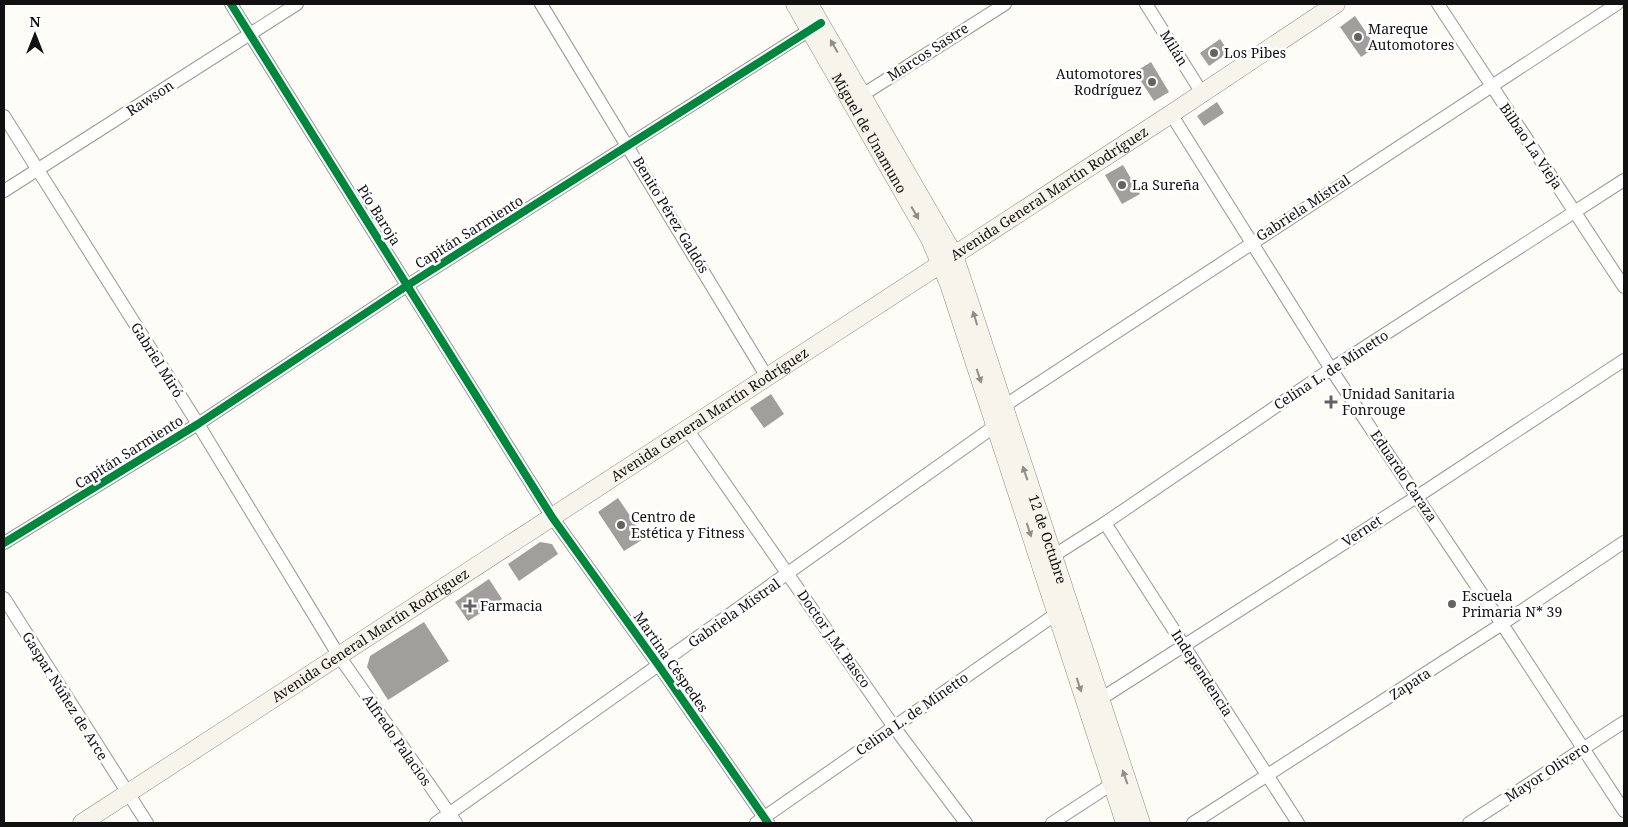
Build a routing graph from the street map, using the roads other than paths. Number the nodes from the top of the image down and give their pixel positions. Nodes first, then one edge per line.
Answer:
1 (231, 4) edge
2 (297, 4) edge
3 (541, 4) edge
4 (795, 4) edge
5 (810, 4) edge
6 (1004, 4) edge
7 (1146, 4) edge
8 (1336, 4) edge
9 (1438, 4) edge
10 (1616, 4) edge
11 (815, 26) junction
12 (250, 33) junction
13 (1490, 85) junction
14 (1202, 93) junction
15 (857, 98) junction
16 (1171, 114) junction
17 (4, 116) edge
18 (629, 145) junction
19 (37, 170) junction
20 (1624, 180) edge
21 (4, 192) edge
22 (1576, 213) junction
23 (1251, 242) junction
24 (947, 259) junction
25 (408, 285) junction
26 (1624, 287) edge
27 (1624, 360) edge
28 (1331, 368) junction
29 (767, 377) junction
30 (999, 417) junction
31 (198, 424) junction
32 (686, 429) junction
33 (1418, 496) junction
34 (552, 517) junction
35 (1105, 523) junction
36 (1624, 542) edge
37 (4, 543) edge
38 (1045, 556) junction
39 (789, 574) junction
40 (4, 598) edge
41 (1063, 612) junction
42 (1502, 624) junction
43 (1184, 645) junction
44 (339, 656) junction
45 (659, 666) junction
46 (1099, 700) junction
47 (1624, 722) edge
48 (894, 727) junction
49 (1583, 748) junction
50 (1268, 776) junction
51 (1112, 784) junction
52 (126, 794) junction
53 (1624, 811) edge
54 (453, 818) edge
55 (762, 821) edge
56 (82, 823) edge
57 (147, 823) edge
58 (436, 823) edge
59 (966, 823) edge
60 (1052, 823) edge
61 (1125, 823) edge
62 (1140, 823) edge
63 (1194, 823) edge
64 (1298, 823) edge
65 (1469, 823) edge

1 - 12 street, Pío Baroja
2 - 12 street, Rawson
3 - 18 street, Benito Pérez Galdós
4 - 11 main road, Miguel de Unamuno
5 - 11 main road, Miguel de Unamuno
6 - 15 street, Marcos Sastre
7 - 14 street, Milán
8 - 14 main road, Avenida General Martín Rodríguez
9 - 13 street, Bilbao La Vieja
10 - 13 street, Gabriela Mistral
11 - 15 main road, Miguel de Unamuno
11 - 18 street, Capitán Sarmiento
12 - 19 street, Rawson
12 - 25 street, Pío Baroja
13 - 22 street, Bilbao La Vieja
13 - 23 street, Gabriela Mistral
14 - 16 main road, Avenida General Martín Rodríguez
15 - 24 main road, Miguel de Unamuno
16 - 23 street, Eduardo Caraza
16 - 24 main road, Avenida General Martín Rodríguez
17 - 19 street, Gabriel Miró
18 - 25 street, Capitán Sarmiento
18 - 29 street, Benito Pérez Galdós
19 - 21 street, Rawson
19 - 31 street, Gabriel Miró
20 - 22 street, Celina L. de Minetto
22 - 26 street, Bilbao La Vieja
22 - 28 street, Celina L. de Minetto
23 - 28 street, Eduardo Caraza
23 - 30 street, Gabriela Mistral
24 - 29 main road, Avenida General Martín Rodríguez
24 - 30 main road, 12 de Octubre
25 - 31 street, Capitán Sarmiento
25 - 34 street, Pío Baroja
27 - 33 street, Vernet
28 - 33 street, Eduardo Caraza
28 - 35 street, Celina L. de Minetto
29 - 32 main road, Avenida General Martín Rodríguez
30 - 38 main road, 12 de Octubre
30 - 39 street, Gabriela Mistral
31 - 37 street, Capitán Sarmiento
31 - 44 street, Gabriel Miró
32 - 34 main road, Avenida General Martín Rodríguez
32 - 39 street, Doctor J.M. Basco
33 - 42 street, Eduardo Caraza
33 - 43 street, Vernet
34 - 44 main road, Avenida General Martín Rodríguez
34 - 45 street, Martina Céspedes
35 - 38 street, Celina L. de Minetto
35 - 43 street, Independencia
36 - 42 street, Zapata
38 - 41 main road, 12 de Octubre
39 - 45 street, Gabriela Mistral
39 - 48 street, Doctor J.M. Basco
40 - 52 street, Gaspar Núñez de Arce
41 - 46 main road, 12 de Octubre
41 - 48 street, Celina L. de Minetto
41 -> 51 main road, 12 de Octubre
42 - 49 street, Eduardo Caraza
42 - 50 street, Zapata
43 - 46 street, Vernet
43 - 50 street, Independencia
44 - 52 main road, Avenida General Martín Rodríguez
44 - 54 street, Alfredo Palacios
45 - 54 street, Gabriela Mistral
45 - 55 street, Martina Céspedes
62 -> 46 main road, 12 de Octubre
47 - 49 street, Mayor Olivero
48 - 55 street, Celina L. de Minetto
48 - 59 street, Doctor J.M. Basco
49 - 53 street, Eduardo Caraza
49 - 65 street, Mayor Olivero
50 - 63 street, Zapata
50 - 64 street, Independencia
51 - 60 street
51 - 61 main road, 12 de Octubre
52 - 56 main road, Avenida General Martín Rodríguez
52 - 57 street, Gaspar Núñez de Arce
54 - 58 street, Gabriela Mistral

